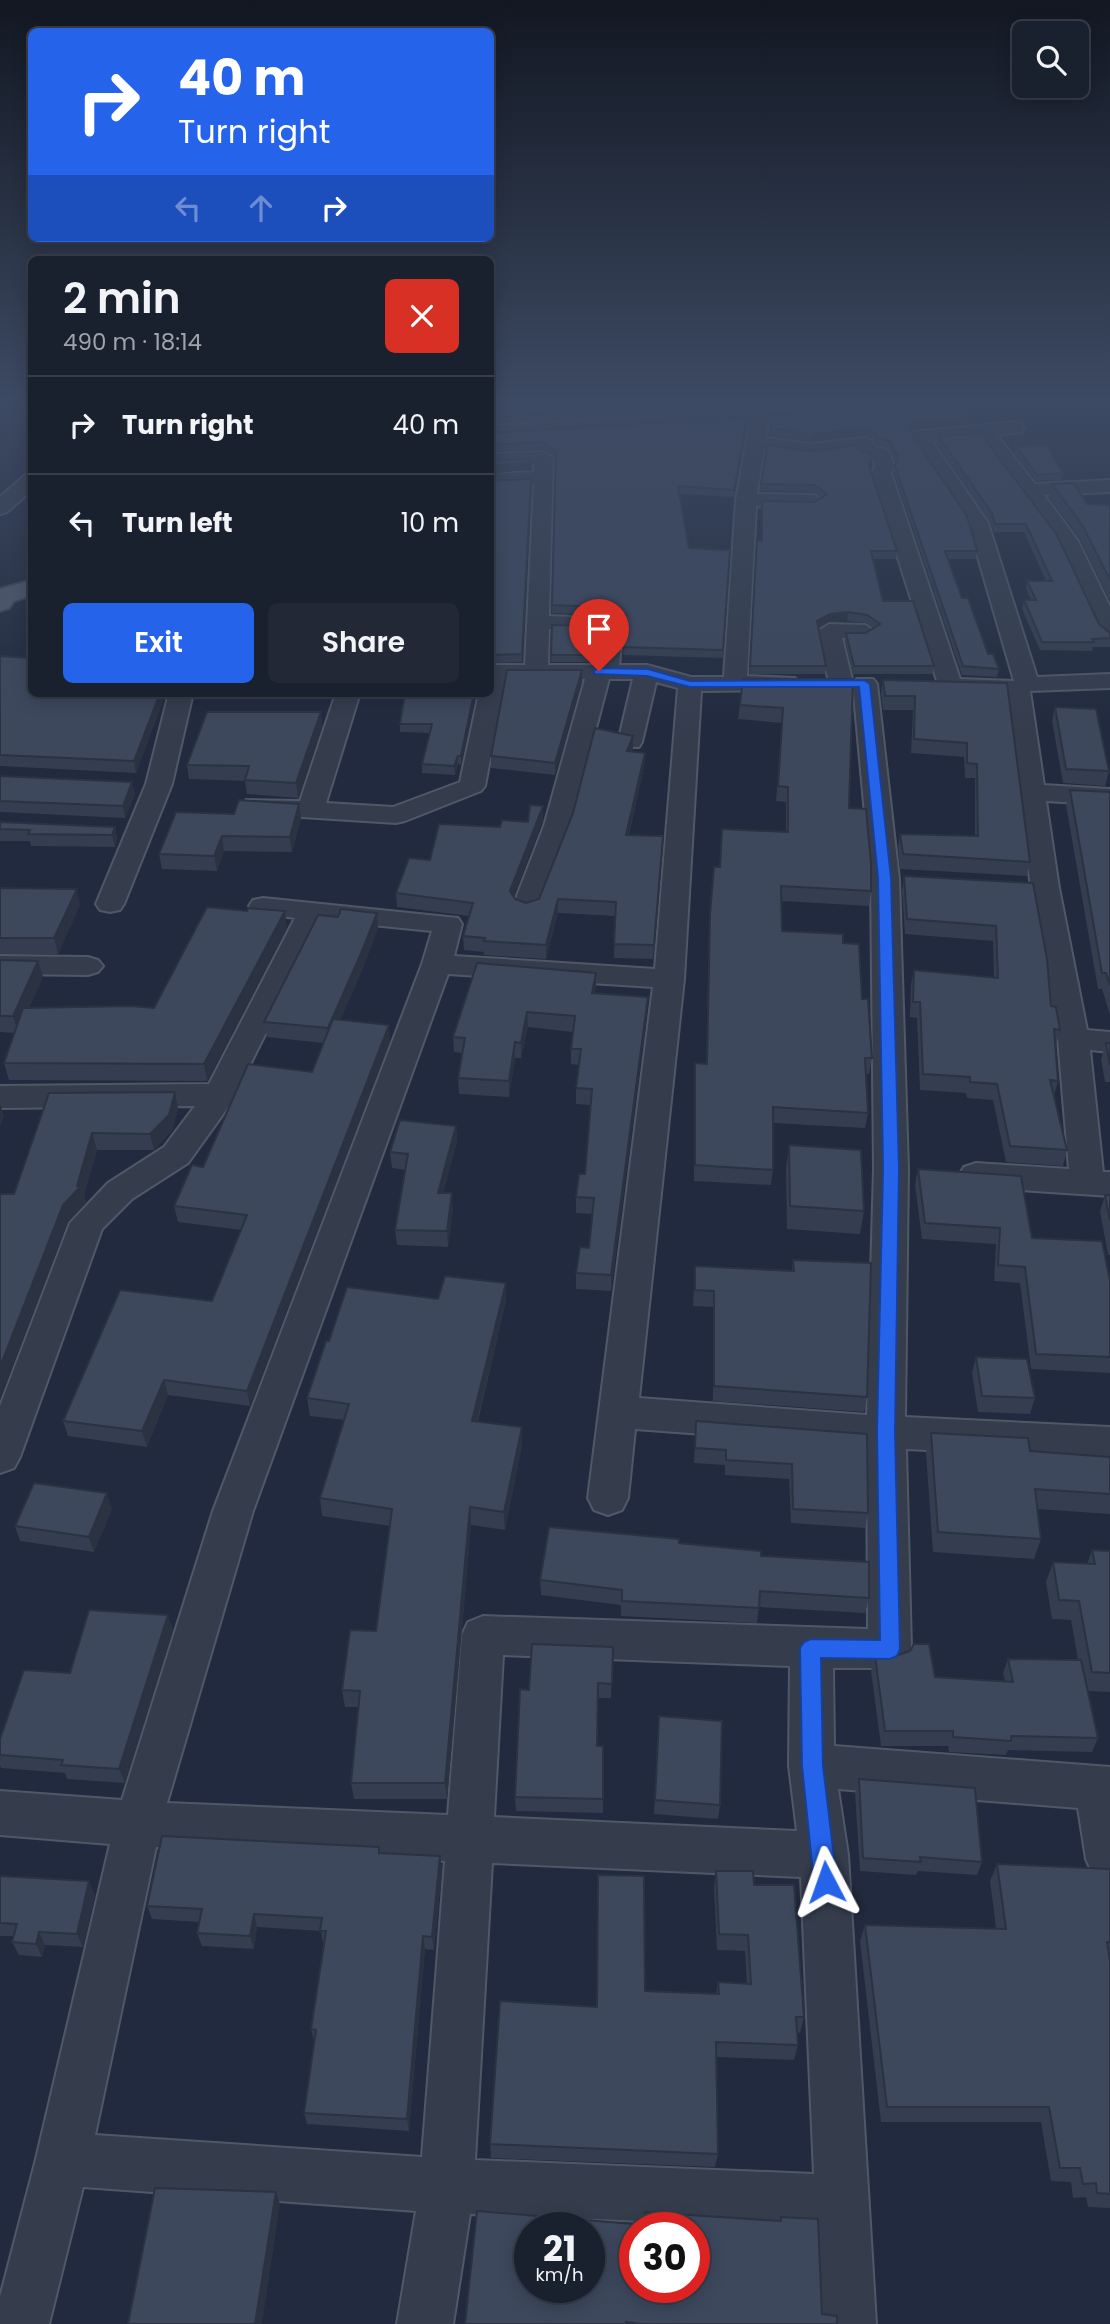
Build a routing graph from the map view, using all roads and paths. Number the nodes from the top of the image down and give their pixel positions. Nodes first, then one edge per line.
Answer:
1 (543, 512) edge
2 (745, 512) edge
3 (894, 512) edge
4 (971, 512) edge
5 (1047, 512) edge
6 (28, 588) edge
7 (1, 595) edge
8 (538, 622) junction
9 (1110, 631) edge
10 (865, 632) edge
11 (536, 671) junction
12 (603, 671) junction
13 (494, 672) edge
14 (648, 672) junction
15 (1110, 681) edge
16 (735, 683) junction
17 (690, 684) junction
18 (865, 684) junction
19 (925, 684) edge
20 (950, 684) junction
21 (1022, 686) junction
22 (180, 697) edge
23 (347, 697) edge
24 (488, 697) edge
25 (630, 742) edge
26 (132, 783) edge
27 (159, 784) junction
28 (1031, 792) junction
29 (1110, 797) edge
30 (246, 805) edge
31 (311, 808) junction
32 (110, 904) dead end
33 (263, 906) edge
34 (527, 906) edge
35 (312, 911) junction
36 (437, 964) junction
37 (0, 965) edge
38 (88, 966) dead end
39 (669, 979) junction
40 (1073, 1039) junction
41 (1110, 1042) edge
42 (220, 1095) junction
43 (0, 1097) edge
44 (919, 1171) junction
45 (1098, 1183) edge
46 (617, 1412) junction
47 (886, 1432) junction
48 (1110, 1443) edge
49 (0, 1457) edge
50 (608, 1499) dead end
51 (811, 1648) junction
52 (813, 1766) junction
53 (1104, 1789) edge
54 (0, 1813) edge
55 (138, 1824) junction
56 (471, 1838) junction
57 (824, 1855) junction
58 (1110, 1859) edge
59 (63, 2159) junction
60 (447, 2186) junction
61 (842, 2202) junction
62 (21, 2324) edge
63 (425, 2324) edge
64 (848, 2324) edge

1 - 8 street
2 - 16 street
3 - 20 street
4 - 21 street
5 - 9 street
6 - 7 main road
8 - 11 street
8 - 12 street
10 - 18 street
11 - 12 street
11 - 13 street
12 - 14 street
12 - 34 street
14 - 17 street
14 - 25 street
15 - 21 street
16 - 17 street
16 - 18 street
17 - 39 street
18 - 44 street
19 - 20 street
20 - 21 street
21 - 28 street
22 - 27 street
23 - 31 street
24 - 31 street
26 - 27 street
27 - 32 street
28 - 29 street
28 - 40 street
30 - 31 street
33 - 35 street
35 - 36 street
35 - 42 street
36 - 39 street
36 - 55 street
37 - 38 street
39 - 46 street
40 - 41 street
40 - 45 street
42 - 43 street
42 - 49 street
44 - 45 street
44 - 47 street
46 - 47 street
46 - 50 street
47 - 48 street
47 - 51 street
51 - 52 street
51 - 56 street
52 - 53 street
52 - 57 street
53 - 58 street
54 - 55 street
55 - 56 street
55 - 59 street
56 - 57 street
56 - 60 street
57 - 61 street
59 - 60 street
59 - 62 street
60 - 61 street
60 - 63 street
61 - 64 street

